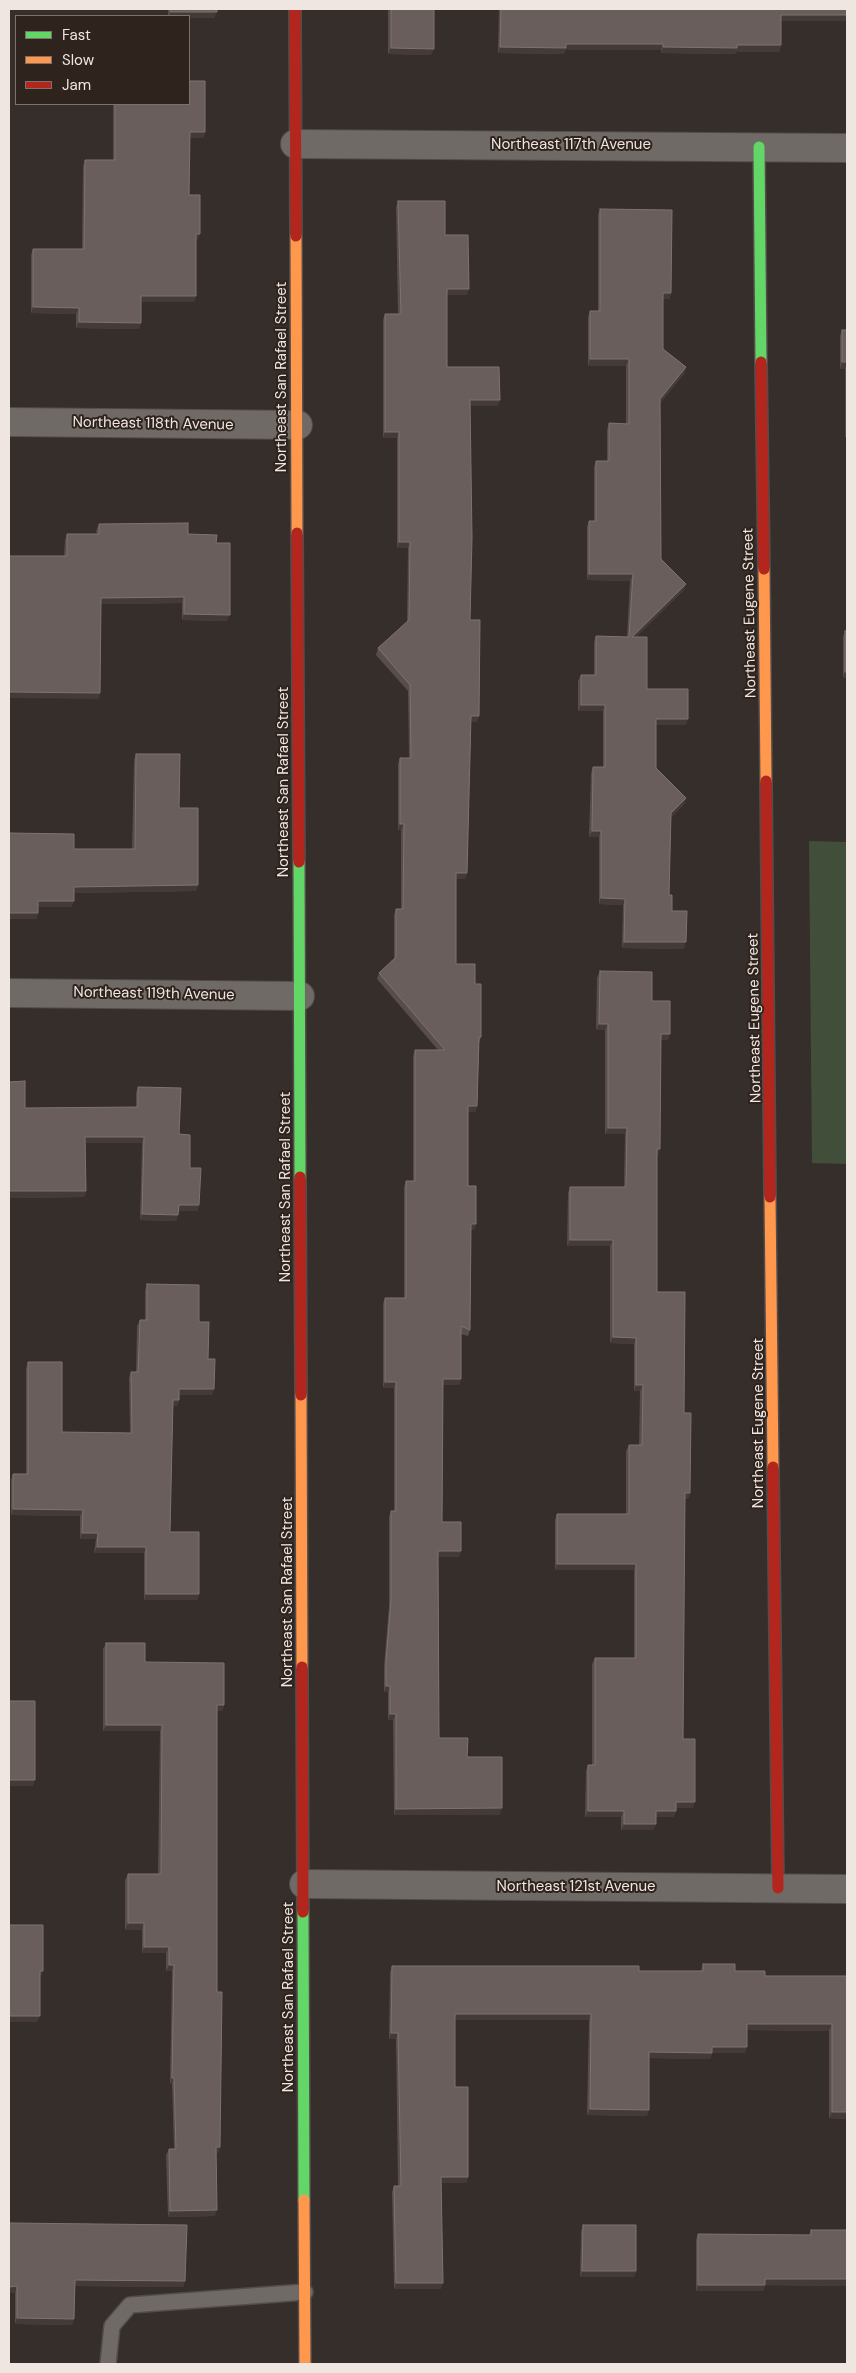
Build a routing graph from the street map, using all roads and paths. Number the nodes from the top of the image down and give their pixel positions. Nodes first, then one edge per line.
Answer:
1 (295, 9) edge
2 (295, 144) junction
3 (759, 147) junction
4 (847, 148) edge
5 (9, 422) edge
6 (298, 425) junction
7 (9, 993) edge
8 (300, 996) junction
9 (304, 1884) junction
10 (778, 1888) junction
11 (847, 1889) edge
12 (305, 2292) junction
13 (108, 2364) edge
14 (305, 2364) edge

1 - 2 street, Northeast San Rafael Street
2 - 3 street, Northeast 117th Avenue
2 - 6 street, Northeast San Rafael Street
3 - 4 street, Northeast 117th Avenue
3 - 10 street, Northeast Eugene Street
5 - 6 street, Northeast 118th Avenue
6 - 8 street, Northeast San Rafael Street
7 - 8 street, Northeast 119th Avenue
8 - 9 street, Northeast San Rafael Street
9 - 10 street, Northeast 121st Avenue
9 - 12 street, Northeast San Rafael Street
10 - 11 street, Northeast 121st Avenue
12 - 13 lane
12 - 14 street, Northeast San Rafael Street

